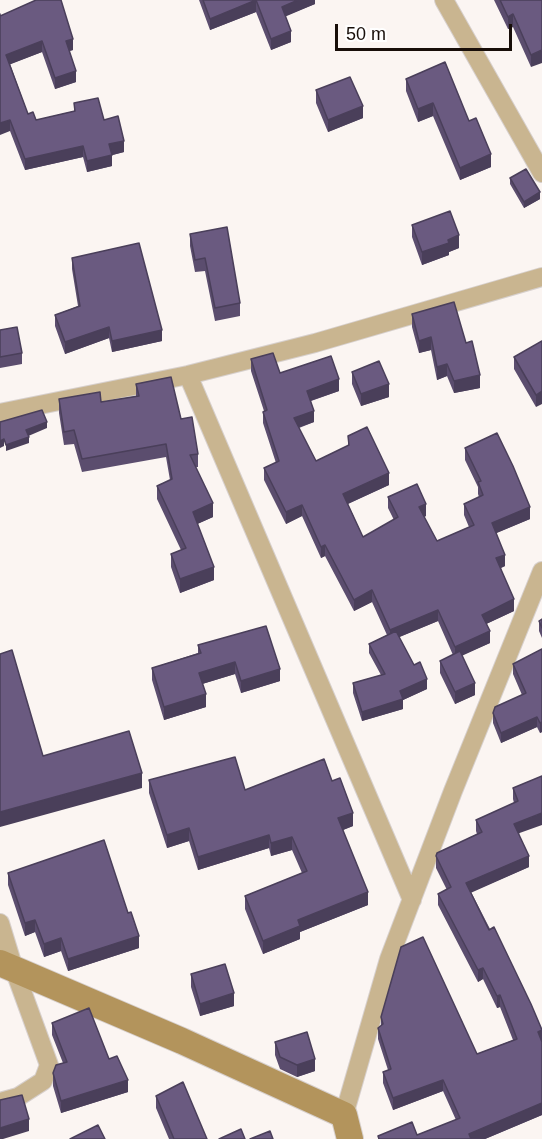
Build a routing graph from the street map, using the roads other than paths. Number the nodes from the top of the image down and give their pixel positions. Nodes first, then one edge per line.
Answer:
1 (444, 0) edge
2 (542, 173) edge
3 (542, 277) edge
4 (188, 375) junction
5 (0, 413) edge
6 (542, 572) edge
7 (412, 900) junction
8 (0, 923) edge
9 (7, 966) edge
10 (0, 1102) edge
11 (347, 1127) edge

1 - 2 street
3 - 4 street
4 - 5 street
4 - 7 street
6 - 7 street
7 - 11 street
8 - 9 street
9 - 10 street
9 - 11 street

